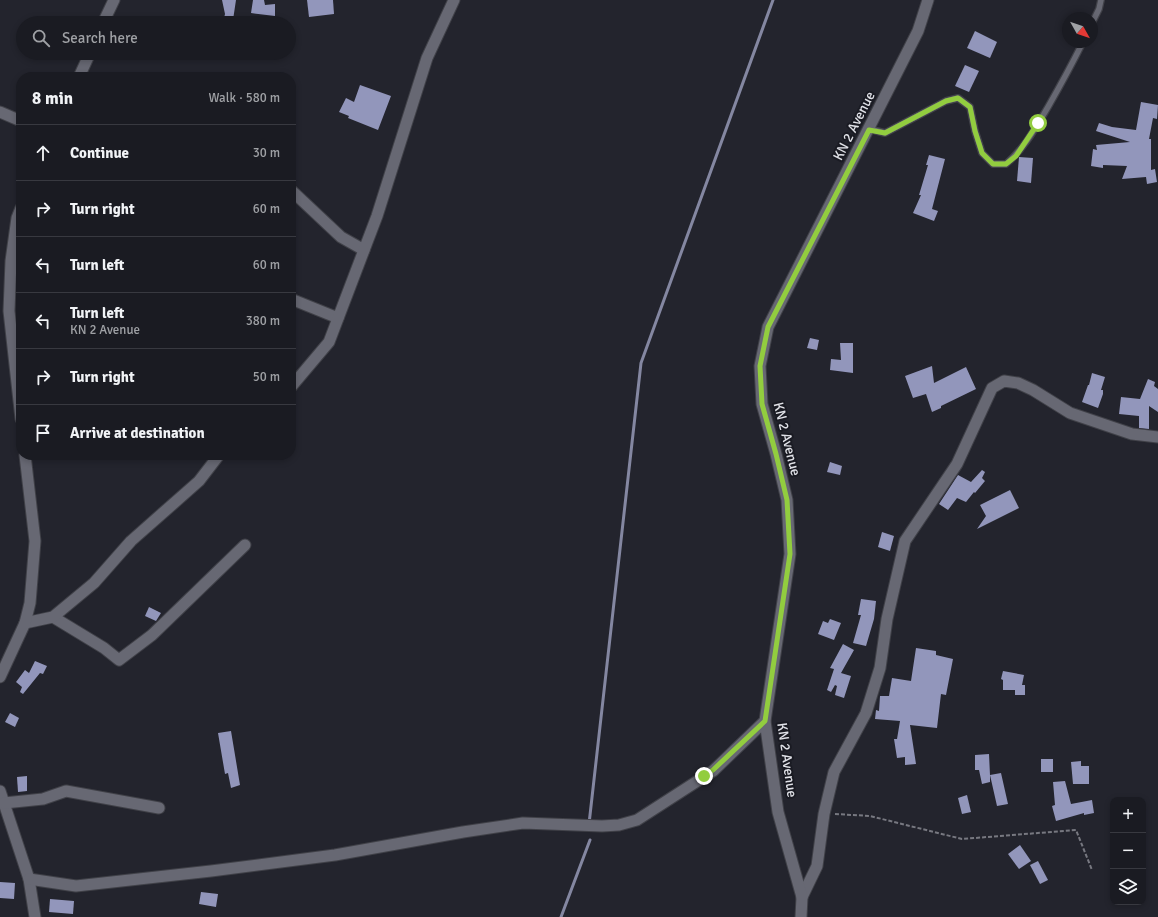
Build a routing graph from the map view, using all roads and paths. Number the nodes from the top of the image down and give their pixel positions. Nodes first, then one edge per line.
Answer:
1 (114, 0) edge
2 (454, 0) edge
3 (928, 0) edge
4 (1102, 0) edge
5 (1098, 12) edge
6 (106, 16) edge
7 (1080, 48) edge
8 (87, 60) edge
9 (81, 72) edge
10 (0, 112) edge
11 (16, 119) edge
12 (869, 130) junction
13 (296, 195) edge
14 (16, 225) edge
15 (364, 250) junction
16 (296, 301) edge
17 (338, 318) junction
18 (16, 374) edge
19 (296, 381) edge
20 (1158, 437) edge
21 (26, 460) edge
22 (215, 460) edge
23 (245, 545) dead end
24 (53, 617) junction
25 (25, 623) junction
26 (0, 677) edge
27 (765, 721) junction
28 (0, 791) edge
29 (4, 803) junction
30 (159, 808) dead end
31 (824, 814) junction
32 (1092, 870) dead end
33 (29, 879) junction
34 (802, 897) junction
35 (35, 917) edge
36 (801, 917) edge

1 - 6 street
2 - 15 street
3 - 12 street, KN 2 Avenue
4 - 5 lane
7 - 12 lane
8 - 9 street
10 - 11 street
12 - 27 street, KN 2 Avenue
13 - 15 street
14 - 18 street
15 - 17 street
16 - 17 street
17 - 19 street
20 - 31 street
21 - 25 street
22 - 24 street
23 - 24 street
24 - 25 street
25 - 26 street
27 - 33 street
27 - 34 street, KN 2 Avenue
28 - 29 street
29 - 30 street
29 - 33 street
31 - 32 path
31 - 34 street
33 - 35 street
34 - 36 street, KN 2 Avenue

